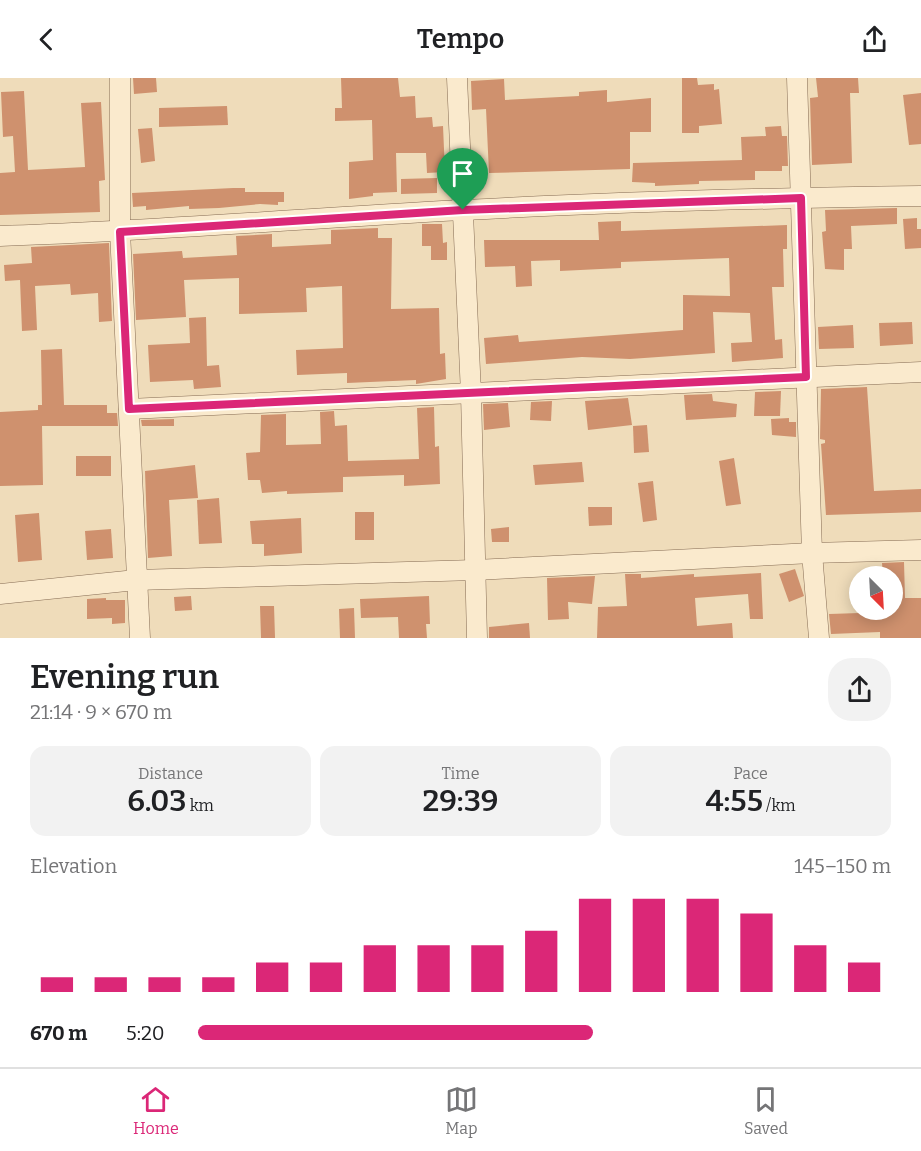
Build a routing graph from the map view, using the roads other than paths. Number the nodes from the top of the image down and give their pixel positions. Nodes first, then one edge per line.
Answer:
1 (120, 78) edge
2 (458, 78) edge
3 (797, 78) edge
4 (921, 196) edge
5 (801, 198) junction
6 (463, 210) junction
7 (120, 232) junction
8 (0, 236) edge
9 (921, 372) edge
10 (806, 377) junction
11 (471, 394) junction
12 (129, 409) junction
13 (921, 550) edge
14 (812, 553) junction
15 (475, 570) junction
16 (136, 579) junction
17 (0, 594) edge
18 (140, 638) edge
19 (477, 638) edge
20 (819, 638) edge

1 - 7 street
2 - 6 street
3 - 5 street
4 - 5 street
5 - 6 street
5 - 10 street
6 - 7 street
6 - 11 street
7 - 8 street
7 - 12 street
9 - 10 street
10 - 11 street
10 - 14 street
11 - 12 street
11 - 15 street
12 - 16 street
13 - 14 street
14 - 15 street
14 - 20 street
15 - 16 street
15 - 19 street
16 - 17 street
16 - 18 street

